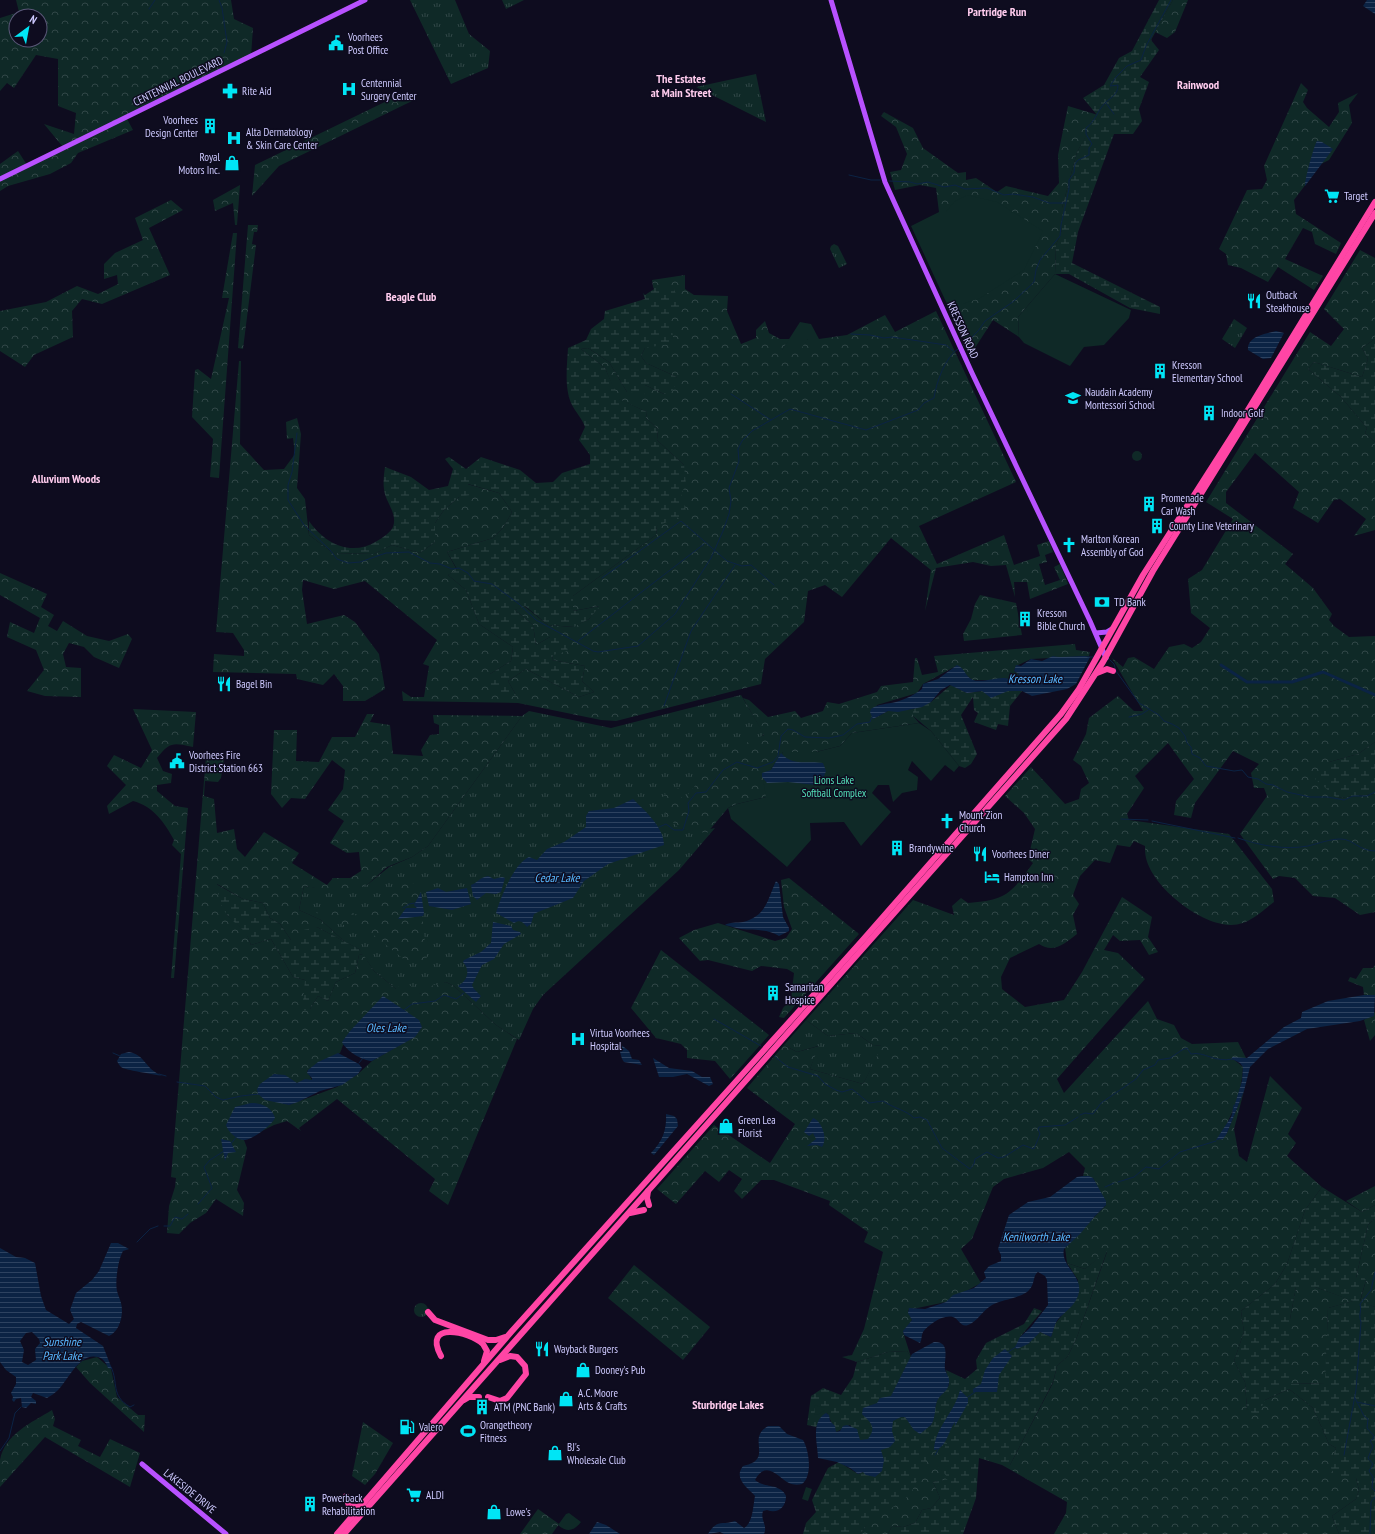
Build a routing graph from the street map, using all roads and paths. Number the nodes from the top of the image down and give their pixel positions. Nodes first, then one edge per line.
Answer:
1 (365, 0) edge
2 (831, 0) edge
3 (0, 179) edge
4 (1375, 202) edge
5 (1375, 213) edge
6 (1200, 486) junction
7 (1196, 502) junction
8 (1114, 627) junction
9 (1096, 633) junction
10 (1102, 648) junction
11 (1106, 658) junction
12 (1113, 671) dead end
13 (1096, 674) junction
14 (648, 1191) junction
15 (649, 1205) dead end
16 (644, 1210) dead end
17 (628, 1214) junction
18 (428, 1312) dead end
19 (512, 1331) junction
20 (441, 1356) dead end
21 (492, 1366) junction
22 (477, 1371) junction
23 (479, 1397) dead end
24 (488, 1397) dead end
25 (461, 1402) junction
26 (142, 1464) dead end
27 (346, 1496) dead end
28 (362, 1505) junction
29 (226, 1534) edge
30 (337, 1534) edge
31 (344, 1534) edge

1 - 3 main road, CENTENNIAL BOULEVARD
2 - 9 main road, KRESSON ROAD
4 - 6 highway
5 - 7 highway
6 - 7 highway
6 - 8 highway
7 - 11 highway
8 - 9 main road
8 - 10 highway
9 - 10 main road, KRESSON ROAD
10 - 11 main road, KRESSON ROAD
10 - 19 highway
11 - 13 highway
12 - 13 highway
13 - 14 highway
14 - 15 highway
14 - 17 highway
16 - 17 highway
17 - 21 highway
18 - 19 highway
19 - 22 highway
20 - 22 highway
21 - 24 highway
21 - 25 highway
22 - 28 highway
23 - 25 highway
25 - 31 highway
26 - 29 main road, LAKESIDE DRIVE
27 - 28 highway
28 - 30 highway

